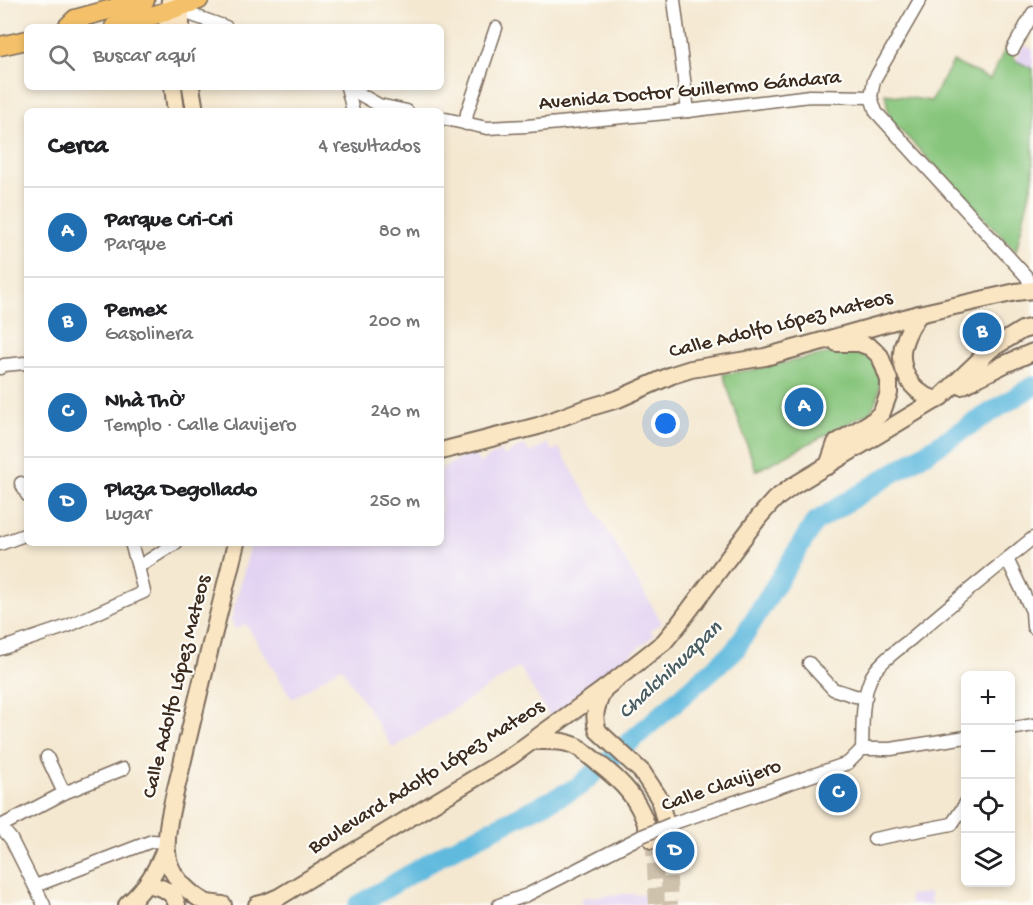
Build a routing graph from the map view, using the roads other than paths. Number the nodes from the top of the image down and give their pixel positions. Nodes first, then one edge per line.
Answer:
1 (145, 0) edge
2 (199, 0) edge
3 (674, 0) edge
4 (920, 0) edge
5 (174, 9) edge
6 (1033, 13) edge
7 (70, 24) edge
8 (124, 24) edge
9 (180, 24) edge
10 (218, 24) edge
11 (496, 28) dead end
12 (24, 41) edge
13 (0, 46) edge
14 (1013, 49) dead end
15 (173, 90) edge
16 (191, 90) edge
17 (348, 90) edge
18 (352, 90) edge
19 (871, 97) junction
20 (176, 108) edge
21 (194, 108) edge
22 (352, 108) edge
23 (393, 108) edge
24 (688, 111) junction
25 (444, 119) edge
26 (466, 124) junction
27 (1033, 290) edge
28 (919, 314) junction
29 (1033, 327) edge
30 (818, 342) junction
31 (1033, 352) edge
32 (24, 363) edge
33 (0, 368) edge
34 (939, 399) junction
35 (882, 412) junction
36 (912, 415) junction
37 (444, 450) edge
38 (828, 466) junction
39 (21, 483) dead end
40 (24, 489) edge
41 (24, 535) edge
42 (1033, 538) edge
43 (0, 544) edge
44 (132, 546) edge
45 (171, 546) edge
46 (235, 546) edge
47 (1007, 559) junction
48 (138, 567) junction
49 (1033, 627) edge
50 (0, 649) edge
51 (809, 663) dead end
52 (604, 689) junction
53 (866, 697) junction
54 (1033, 725) edge
55 (1015, 730) edge
56 (961, 737) edge
57 (534, 741) junction
58 (862, 749) junction
59 (47, 757) dead end
60 (123, 769) dead end
61 (64, 793) junction
62 (961, 810) edge
63 (0, 826) edge
64 (669, 827) junction
65 (647, 838) junction
66 (874, 839) dead end
67 (5, 840) edge
68 (167, 842) junction
69 (148, 884) junction
70 (34, 886) junction
71 (44, 905) edge
72 (128, 905) edge
73 (177, 905) edge
74 (223, 905) edge
75 (257, 905) edge
76 (499, 905) edge

1 - 7 main road
2 - 5 main road
3 - 24 street
4 - 19 street
5 - 8 main road
5 - 9 main road
5 - 10 street
6 - 14 street
11 - 26 street
12 - 13 main road
15 - 20 main road
16 - 21 main road
17 - 22 street
18 - 23 street
19 - 24 street, Avenida Doctor Guillermo Gándara
19 - 27 street, Avenida Doctor Guillermo Gándara
24 - 26 street, Avenida Doctor Guillermo Gándara
25 - 26 street, Avenida Doctor Guillermo Gándara
27 - 28 main road, Calle Adolfo López Mateos
28 - 30 main road, Calle Adolfo López Mateos
28 - 34 main road
29 - 34 main road
30 - 35 main road
30 - 37 main road, Calle Adolfo López Mateos
31 - 34 main road
32 - 33 street
34 - 36 main road, Boulevard Adolfo López Mateos
35 - 36 main road
35 - 38 main road
36 - 38 main road, Boulevard Adolfo López Mateos
38 - 52 main road, Boulevard Adolfo López Mateos
39 - 40 street
41 - 43 street
42 - 47 street
44 - 48 street
45 - 48 street
46 - 68 main road, Calle Adolfo López Mateos
47 - 49 street
47 - 53 street
48 - 50 street
51 - 53 street
52 - 57 main road, Boulevard Adolfo López Mateos
52 - 64 main road
53 - 58 street
54 - 55 street
56 - 58 street
57 - 65 main road
57 - 75 main road, Boulevard Adolfo López Mateos
58 - 64 street, Calle Clavijero
59 - 61 street
60 - 61 street
61 - 63 street
62 - 66 street
63 - 67 street
64 - 65 street, Calle Clavijero, bridge
65 - 76 street, Calle Clavijero
67 - 70 street
68 - 69 main road, Calle Adolfo López Mateos
68 - 70 street
68 - 74 main road, Calle Adolfo López Mateos
69 - 72 main road, Calle Adolfo López Mateos
69 - 73 main road
70 - 71 street

